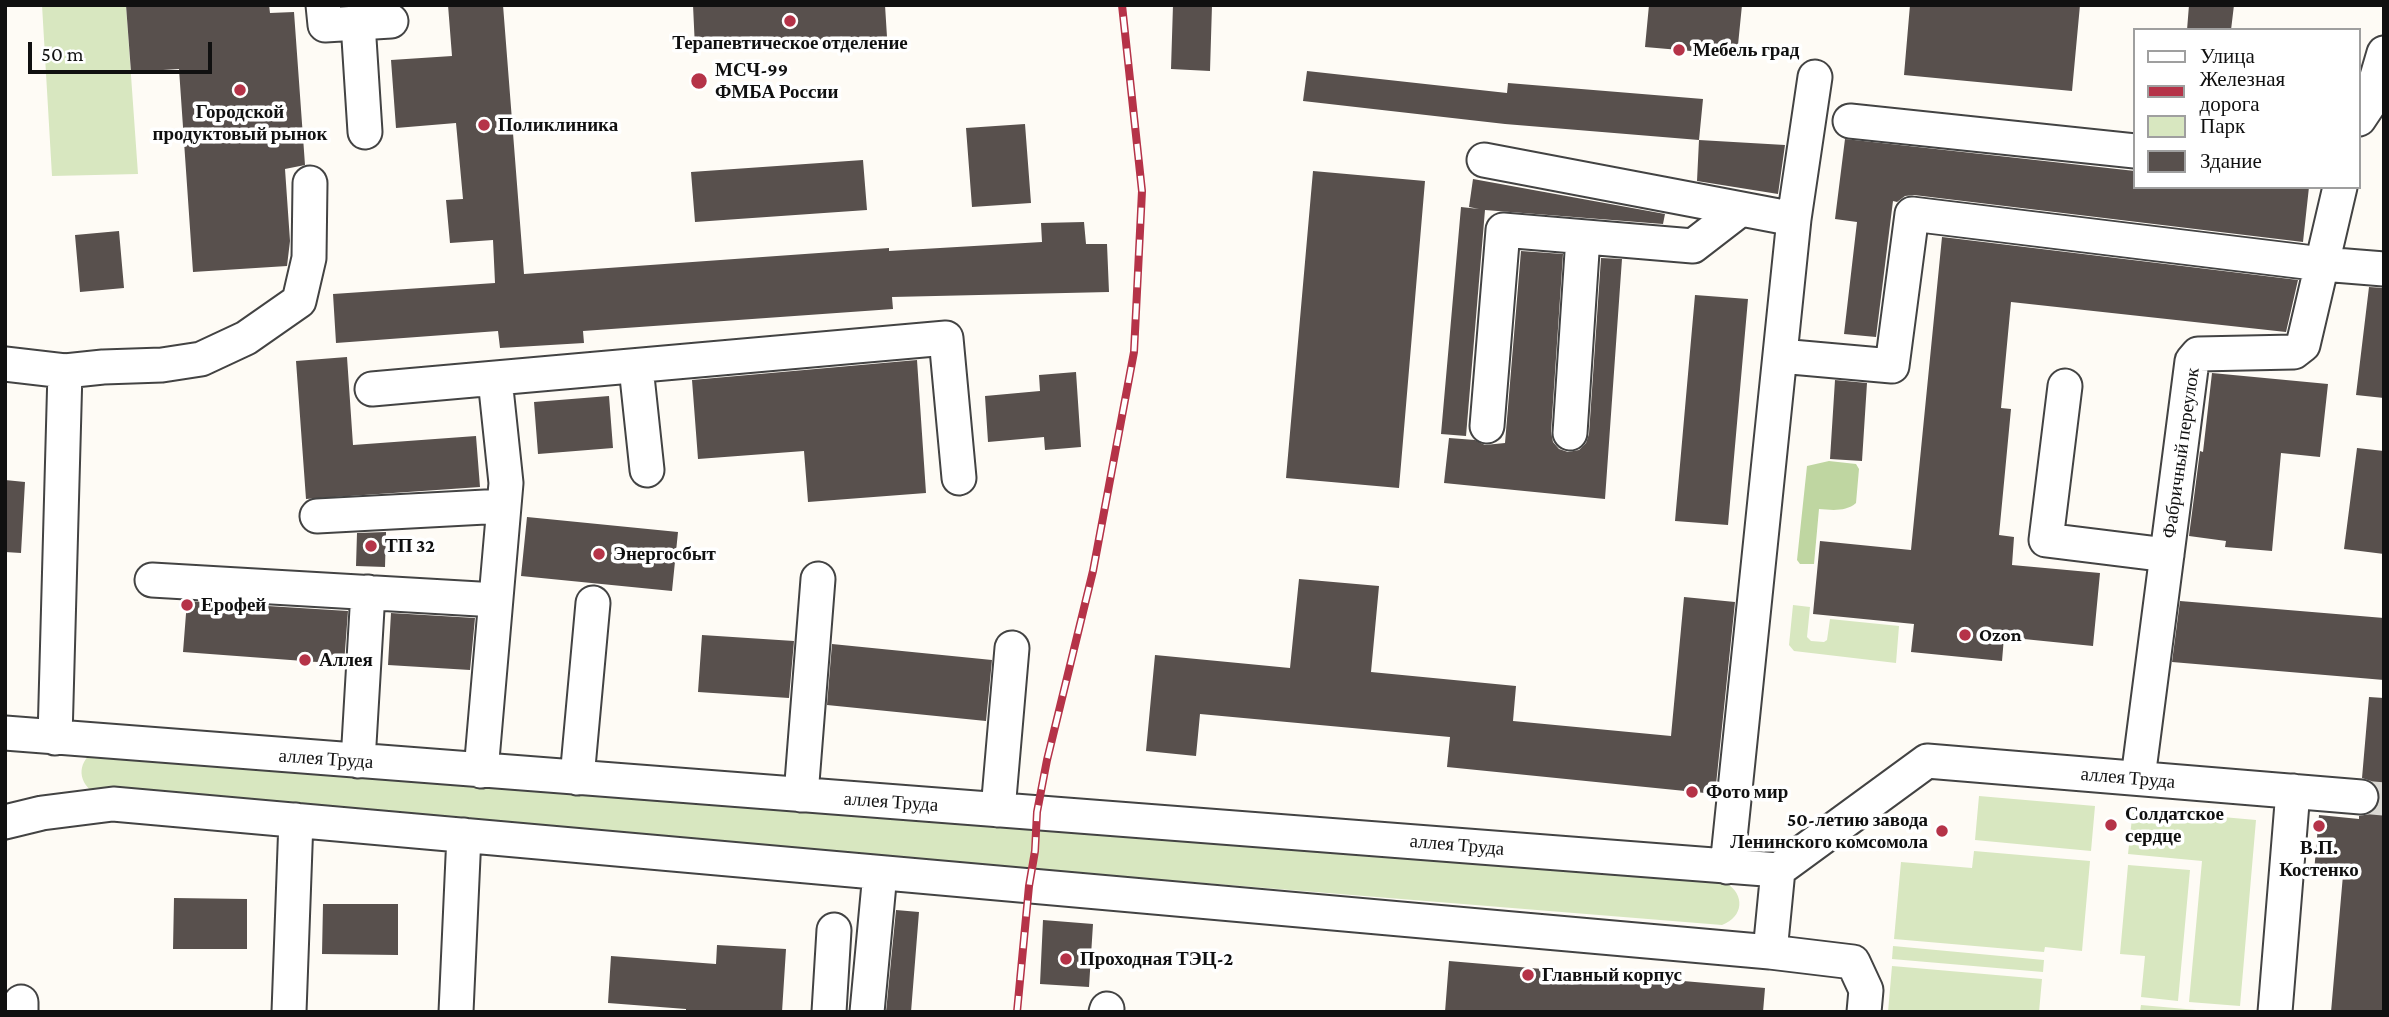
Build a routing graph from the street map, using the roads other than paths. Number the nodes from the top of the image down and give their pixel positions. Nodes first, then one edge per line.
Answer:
1 (323, 5) edge
2 (391, 21) dead end
3 (358, 23) junction
4 (2384, 53) edge
5 (1815, 77) dead end
6 (2368, 108) edge
7 (1850, 121) dead end
8 (365, 132) dead end
9 (2134, 151) edge
10 (1484, 160) dead end
11 (310, 183) dead end
12 (2340, 189) edge
13 (1741, 209) junction
14 (1794, 219) junction
15 (1583, 237) junction
16 (2322, 264) junction
17 (2384, 269) edge
18 (1780, 356) junction
19 (5, 363) edge
20 (636, 367) junction
21 (65, 371) junction
22 (495, 379) junction
23 (2065, 386) dead end
24 (372, 389) dead end
25 (1487, 426) dead end
26 (1570, 433) dead end
27 (647, 470) dead end
28 (959, 478) dead end
29 (504, 506) junction
30 (317, 516) dead end
31 (2167, 555) junction
32 (818, 579) dead end
33 (152, 580) dead end
34 (368, 592) junction
35 (479, 599) dead end
36 (593, 603) dead end
37 (1012, 649) dead end
38 (5, 733) edge
39 (55, 738) junction
40 (358, 761) junction
41 (481, 771) junction
42 (578, 778) junction
43 (2138, 778) junction
44 (2293, 791) junction
45 (801, 795) junction
46 (2361, 797) tunnel mouth
47 (998, 810) junction
48 (296, 820) junction
49 (5, 822) edge
50 (464, 835) junction
51 (1727, 867) junction
52 (1777, 870) junction
53 (880, 873) junction
54 (834, 930) dead end
55 (1770, 951) junction
56 (289, 1012) edge
57 (456, 1012) edge
58 (829, 1012) edge
59 (867, 1012) edge
60 (1864, 1012) edge
61 (2275, 1012) edge

1 - 3 street
2 - 3 street
3 - 8 street
4 - 6 street
5 - 14 street
7 - 9 street
10 - 13 street
11 - 21 street
12 - 16 street, Фабричный переулок
13 - 14 street
13 - 15 street
14 - 18 street
15 - 25 street
15 - 26 street
16 - 17 street
16 - 18 street
16 - 31 street, Фабричный переулок
18 - 51 street
19 - 21 street
20 - 22 street
20 - 27 street
20 - 28 street
21 - 39 street
22 - 24 street
22 - 29 street
23 - 31 street
29 - 30 street
29 - 41 street
31 - 43 street, Фабричный переулок
32 - 45 street
33 - 34 street
34 - 35 street
34 - 40 street
36 - 42 street
37 - 47 street
38 - 39 street, аллея Труда
39 - 40 street, аллея Труда
40 - 41 street, аллея Труда
41 - 42 street, аллея Труда
42 - 45 street, аллея Труда
43 - 44 street, аллея Труда
43 - 52 street, аллея Труда
44 - 46 street, аллея Труда
44 - 61 street
45 - 47 street, аллея Труда
47 - 51 street, аллея Труда
48 - 49 street
48 - 50 street
48 - 56 street
50 - 53 street
50 - 57 street
51 - 52 street, аллея Труда
52 - 55 street
53 - 55 street
53 - 59 street
54 - 58 street
55 - 60 street

